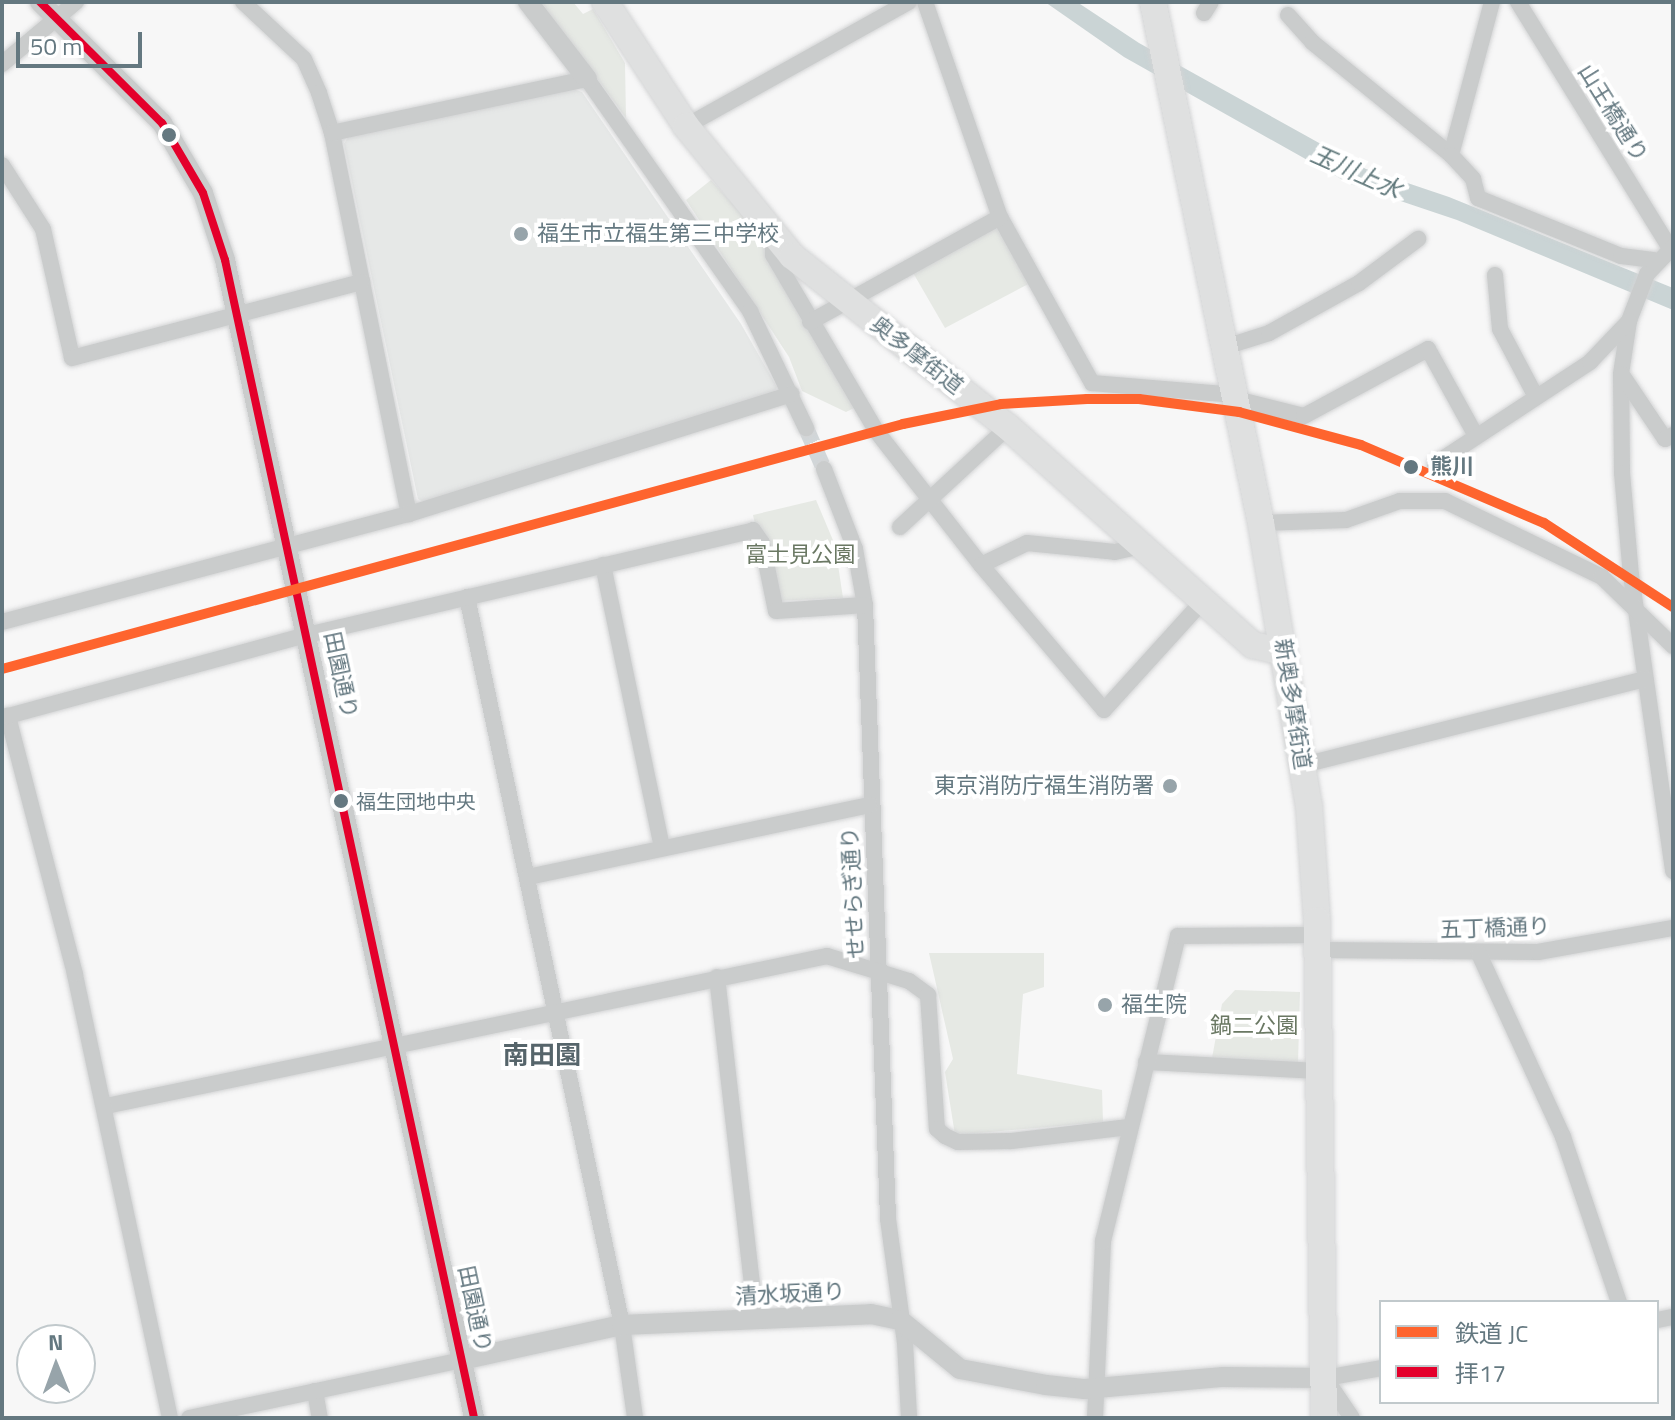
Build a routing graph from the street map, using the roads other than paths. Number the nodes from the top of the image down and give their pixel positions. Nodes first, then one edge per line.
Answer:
1 (40, 2) edge
2 (76, 2) edge
3 (528, 2) edge
4 (909, 2) edge
5 (925, 2) edge
6 (1153, 2) edge
7 (1492, 2) edge
8 (1518, 2) edge
9 (249, 4) edge
10 (613, 5) edge
11 (1288, 15) dead end
12 (61, 20) junction
13 (2, 64) edge
14 (587, 79) junction
15 (686, 126) junction
16 (332, 133) junction
17 (1451, 155) junction
18 (2, 165) edge
19 (1000, 217) junction
20 (773, 233) junction
21 (1418, 239) dead end
22 (1672, 248) edge
23 (1651, 267) junction
24 (1495, 275) dead end
25 (362, 282) junction
26 (848, 301) junction
27 (1632, 313) junction
28 (237, 314) junction
29 (810, 322) junction
30 (1225, 347) junction
31 (1621, 374) junction
32 (792, 394) junction
33 (1535, 395) junction
34 (1235, 397) junction
35 (1008, 427) junction
36 (806, 428) tunnel mouth
37 (1673, 435) edge
38 (1476, 436) junction
39 (1435, 464) dead end
40 (824, 469) tunnel mouth
41 (929, 500) junction
42 (409, 514) junction
43 (1261, 523) junction
44 (900, 527) dead end
45 (289, 546) junction
46 (1141, 546) junction
47 (603, 565) junction
48 (981, 565) junction
49 (467, 597) junction
50 (1202, 602) junction
51 (865, 605) junction
52 (1637, 608) junction
53 (2, 622) edge
54 (307, 635) junction
55 (1253, 645) junction
56 (1673, 646) edge
57 (1283, 652) junction
58 (1645, 679) junction
59 (1290, 699) junction
60 (1303, 765) junction
61 (870, 805) junction
62 (662, 847) junction
63 (1673, 871) edge
64 (528, 877) junction
65 (1673, 928) edge
66 (1317, 943) junction
67 (1479, 954) junction
68 (879, 970) junction
69 (717, 977) junction
70 (555, 1010) junction
71 (395, 1045) junction
72 (1146, 1062) junction
73 (1320, 1071) junction
74 (106, 1106) junction
75 (1129, 1127) junction
76 (1618, 1300) edge
77 (756, 1320) junction
78 (900, 1320) junction
79 (622, 1325) junction
80 (461, 1360) junction
81 (1379, 1368) edge
82 (1325, 1378) junction
83 (1097, 1389) junction
84 (315, 1391) junction
85 (170, 1418) edge
86 (189, 1418) edge
87 (320, 1418) edge
88 (474, 1418) edge
89 (635, 1418) edge
90 (909, 1418) edge
91 (1095, 1418) edge
92 (1324, 1418) edge
93 (1352, 1418) edge

1 - 12 street, 田園通り
2 - 12 street
3 - 14 street
4 - 15 street
5 - 19 street
6 - 30 main road, 新奥多摩街道
7 - 17 street
8 - 22 street, 山王橋通り
9 - 16 street
10 - 15 main road, 奥多摩街道
11 - 17 street
12 - 13 street
12 - 28 street, 田園通り
14 - 16 street
14 - 32 street
15 - 20 main road, 奥多摩街道
16 - 25 street
17 - 23 street
18 - 28 street
19 - 26 street
19 - 34 street
20 - 26 main road, 奥多摩街道
20 - 29 street
21 - 30 street
22 - 23 street
23 - 27 street
24 - 33 street
25 - 28 street
25 - 42 street
26 - 29 street
26 - 35 main road, 奥多摩街道
27 - 31 street
27 - 33 street
28 - 45 street, 田園通り
29 - 41 street
30 - 34 main road, 新奥多摩街道
31 - 37 street
31 - 52 street
32 - 36 street
32 - 42 street
33 - 38 street
34 - 38 street
34 - 43 main road, 新奥多摩街道
35 - 41 street
35 - 46 main road, 奥多摩街道
38 - 39 street
40 - 51 street, せせらぎ通り
41 - 44 street
41 - 48 street
42 - 45 street
43 - 52 street
43 - 57 main road, 新奥多摩街道
45 - 53 street
45 - 54 street, 田園通り
46 - 48 street
46 - 50 main road, 奥多摩街道
47 - 49 street
47 - 51 street
47 - 62 street
48 - 50 street
49 - 54 street
49 - 64 street
50 - 55 main road, 奥多摩街道
51 - 61 street, せせらぎ通り
52 - 56 street
52 - 58 street
54 - 71 street, 田園通り
54 - 74 street
55 - 57 main road, 奥多摩街道
55 - 59 main road
57 - 59 main road, 新奥多摩街道
58 - 60 street
58 - 63 street
59 - 60 main road, 新奥多摩街道
60 - 66 main road, 新奥多摩街道
61 - 62 street
61 - 68 street, せせらぎ通り
62 - 64 street
64 - 70 street
65 - 67 street, 五丁橋通り
66 - 67 street, 五丁橋通り
66 - 72 street, 五丁橋通り
66 - 73 main road, 新奥多摩街道
67 - 76 street
68 - 69 street
68 - 75 street
68 - 78 street, せせらぎ通り
69 - 70 street
69 - 77 street
70 - 71 street
70 - 79 street
71 - 74 street
71 - 80 street, 田園通り
72 - 73 street
72 - 75 street
73 - 82 main road, 新奥多摩街道
74 - 85 street
75 - 83 street
77 - 78 street, 清水坂通り
77 - 79 street, 清水坂通り
78 - 83 street
78 - 90 street, せせらぎ通り
79 - 80 street, 清水坂通り
79 - 89 street
80 - 84 street, 清水坂通り
80 - 88 street, 田園通り
81 - 82 street
82 - 83 street
82 - 92 main road, 新奥多摩街道
82 - 93 street
83 - 91 street
84 - 86 street, 清水坂通り
84 - 87 street

